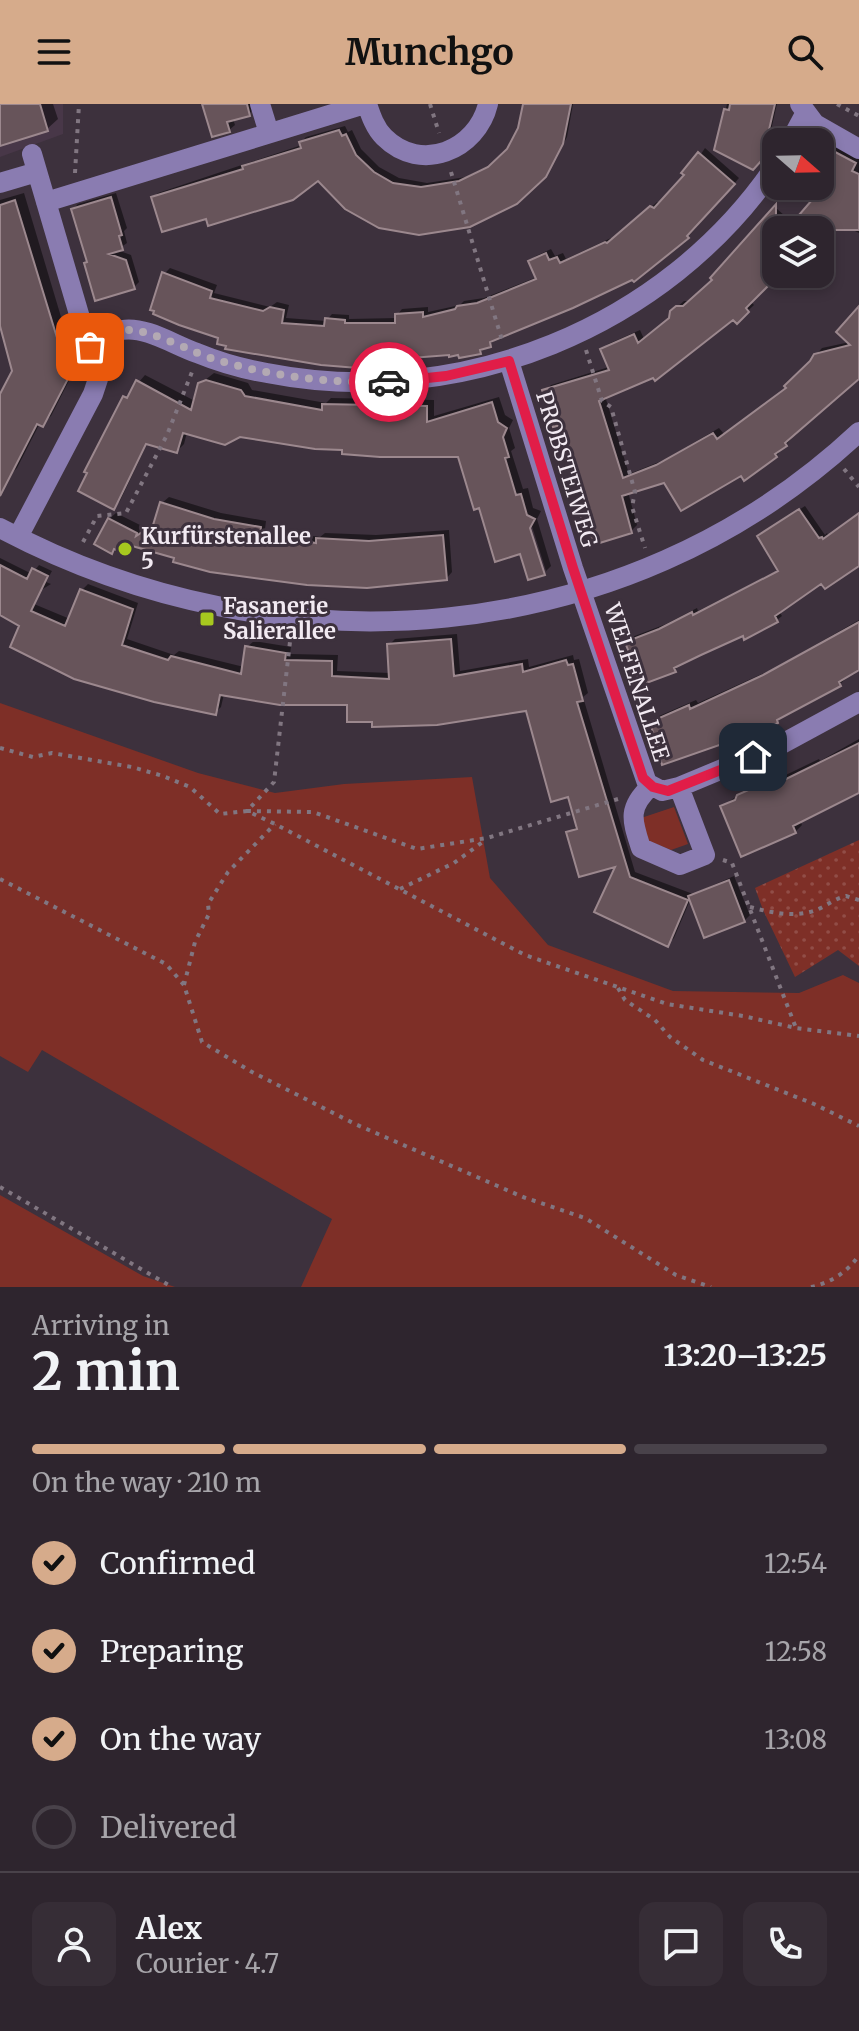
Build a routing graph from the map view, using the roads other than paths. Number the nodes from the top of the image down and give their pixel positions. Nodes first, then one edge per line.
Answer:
1 (260, 104) edge
2 (366, 104) edge
3 (488, 104) edge
4 (802, 109) edge
5 (795, 128) edge
6 (269, 133) junction
7 (859, 149) edge
8 (762, 182) edge
9 (0, 183) edge
10 (46, 202) junction
11 (90, 347) junction
12 (509, 361) junction
13 (859, 432) edge
14 (9, 532) edge
15 (581, 590) junction
16 (859, 702) edge
17 (679, 787) junction
18 (649, 788) junction

1 - 6 street
2 - 3 street
2 - 6 street
4 - 5 street
4 - 7 street
6 - 10 street
8 - 12 street
9 - 10 street
10 - 11 street
11 - 12 street
11 - 14 street
12 - 15 street, PROBSTEIWEG
13 - 15 street
14 - 15 street
15 - 18 street, WELFENALLEE
16 - 17 street, WELFENALLEE
17 - 18 street, WELFENALLEE
17 - 18 street, WELFENALLEE

